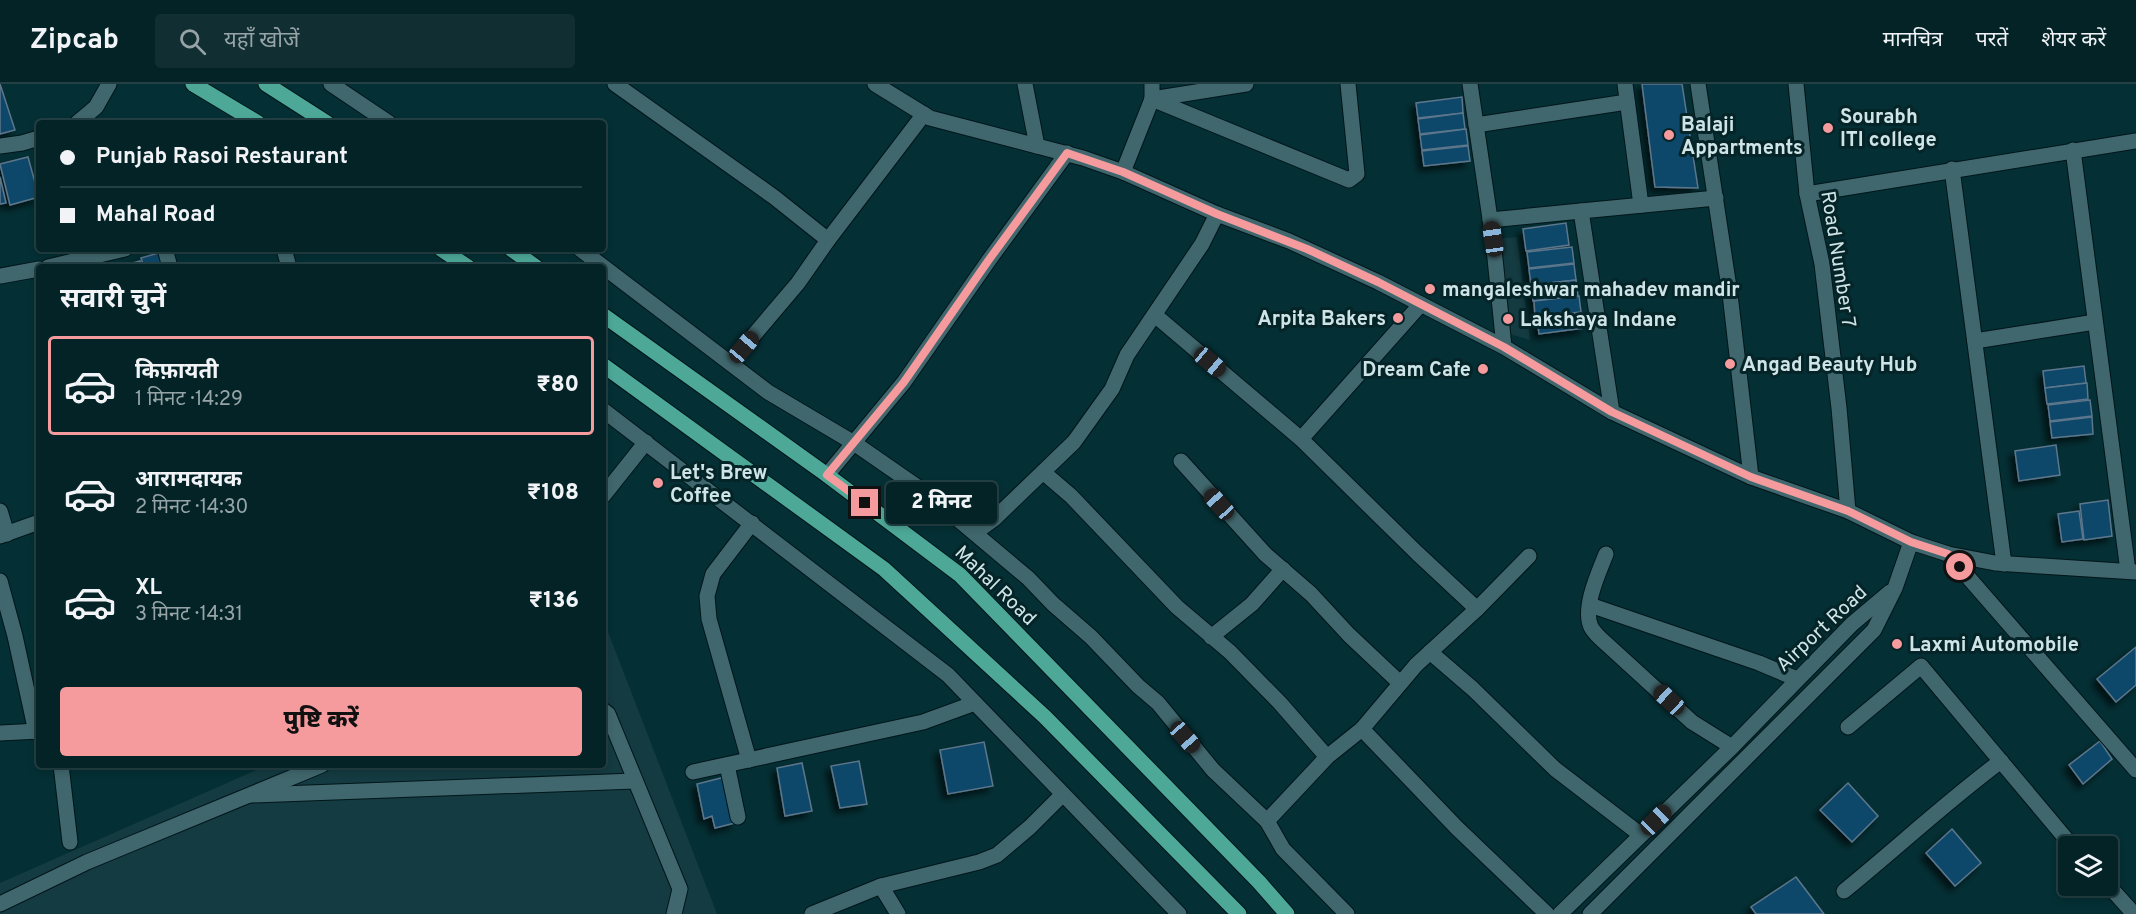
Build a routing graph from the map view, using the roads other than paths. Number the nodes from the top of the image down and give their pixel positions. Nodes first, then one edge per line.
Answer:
1 (109, 84) edge
2 (193, 84) edge
3 (266, 84) edge
4 (331, 84) edge
5 (615, 84) edge
6 (874, 84) edge
7 (1025, 84) edge
8 (1246, 84) edge
9 (1348, 84) edge
10 (1470, 84) edge
11 (1625, 84) edge
12 (1698, 84) edge
13 (1796, 84) edge
14 (899, 92) edge
15 (1152, 92) edge
16 (1627, 102) junction
17 (924, 114) junction
18 (81, 120) edge
19 (254, 120) edge
20 (322, 120) edge
21 (385, 120) edge
22 (1476, 125) junction
23 (36, 139) edge
24 (2136, 141) edge
25 (0, 146) edge
26 (1037, 146) junction
27 (2073, 150) junction
28 (1067, 153) junction
29 (1952, 169) junction
30 (1123, 172) junction
31 (1807, 194) junction
32 (1716, 198) junction
33 (1641, 205) junction
34 (1581, 211) junction
35 (1217, 214) junction
36 (1490, 220) junction
37 (828, 240) junction
38 (112, 252) edge
39 (446, 252) edge
40 (515, 252) edge
41 (584, 252) edge
42 (61, 264) edge
43 (464, 264) edge
44 (532, 264) edge
45 (599, 264) edge
46 (36, 269) edge
47 (606, 269) edge
48 (0, 276) edge
49 (1421, 304) junction
50 (1156, 315) junction
51 (606, 317) edge
52 (2095, 322) junction
53 (1975, 341) junction
54 (1504, 347) junction
55 (731, 363) junction
56 (606, 367) edge
57 (606, 412) edge
58 (1612, 412) junction
59 (1301, 439) junction
60 (646, 442) junction
61 (854, 443) junction
62 (1181, 461) dead end
63 (1043, 472) junction
64 (827, 475) junction
65 (1751, 477) junction
66 (606, 492) edge
67 (0, 511) edge
68 (1848, 511) junction
69 (36, 523) edge
70 (752, 523) junction
71 (975, 532) junction
72 (4, 535) edge
73 (1911, 542) junction
74 (1606, 554) dead end
75 (1948, 554) junction
76 (1529, 555) dead end
77 (2004, 564) junction
78 (1283, 569) junction
79 (2132, 572) edge
80 (0, 581) edge
81 (1895, 588) junction
82 (1590, 605) junction
83 (1478, 609) junction
84 (1211, 637) junction
85 (1430, 652) junction
86 (1797, 678) junction
87 (1400, 683) junction
88 (975, 704) junction
89 (606, 712) edge
90 (36, 723) edge
91 (1848, 726) dead end
92 (1362, 729) junction
93 (36, 731) edge
94 (0, 733) edge
95 (1732, 747) junction
96 (1327, 757) junction
97 (749, 760) junction
98 (2001, 761) junction
99 (727, 765) junction
100 (61, 768) edge
101 (315, 768) edge
102 (2136, 770) edge
103 (693, 772) dead end
104 (635, 781) junction
105 (1063, 794) junction
106 (251, 795) junction
107 (738, 817) dead end
108 (1267, 821) junction
109 (1641, 835) junction
110 (2064, 836) edge
111 (70, 842) dead end
112 (881, 886) junction
113 (1844, 891) dead end
114 (2118, 896) edge
115 (0, 904) edge
116 (674, 914) edge
117 (812, 914) edge
118 (898, 914) edge
119 (1179, 914) edge
120 (1239, 914) edge
121 (1287, 914) edge
122 (1347, 914) edge
123 (1547, 914) edge
124 (1560, 914) edge
125 (1590, 914) edge
126 (2134, 914) edge

1 - 18 street
2 - 19 main road
3 - 20 main road
4 - 21 street
5 - 37 street
6 - 14 street
7 - 26 street
8 - 15 street
9 - 15 street
10 - 22 street
11 - 16 street
12 - 32 street
13 - 31 street, Road Number 7
14 - 17 street
15 - 30 street
16 - 22 street
16 - 33 street
17 - 26 street
17 - 37 street
22 - 36 street
23 - 25 street
24 - 27 street
26 - 28 street
27 - 29 street
27 - 52 street
28 - 30 street
28 - 61 street
29 - 31 street
29 - 53 street
30 - 35 street
31 - 68 street, Road Number 7
32 - 33 street
32 - 65 street
33 - 34 street
34 - 36 street
34 - 58 street
35 - 49 street
35 - 50 street
36 - 54 street
37 - 55 street
38 - 42 street
39 - 43 main road
40 - 44 main road
41 - 45 street
46 - 48 street
47 - 55 street
49 - 54 street
49 - 59 street
50 - 59 street
50 - 63 street
51 - 64 main road, Mahal Road
52 - 53 street
52 - 79 street
53 - 77 street
54 - 58 street
55 - 61 street
56 - 120 main road
57 - 60 street
58 - 65 street
59 - 83 street
60 - 66 street
60 - 70 street
61 - 64 street
61 - 71 street
62 - 78 street
63 - 71 street
63 - 84 street
64 - 121 main road, Mahal Road
65 - 68 street
67 - 72 street
68 - 73 street
69 - 72 street
70 - 88 street
70 - 97 street
71 - 108 street
73 - 75 street
73 - 81 street
74 - 82 street
75 - 77 street
75 - 102 street
76 - 83 street
77 - 79 street
78 - 84 street
78 - 87 street
80 - 90 street
81 - 86 street, Airport Road
81 - 125 street, Airport Road
82 - 86 street
82 - 95 street
83 - 85 street
84 - 96 street
85 - 87 street
85 - 109 street
86 - 95 street, Airport Road
87 - 92 street
88 - 97 street
88 - 105 street
89 - 104 street
91 - 98 street
92 - 96 street
92 - 123 street
93 - 94 street
95 - 109 street, Airport Road
96 - 108 street
97 - 99 street
98 - 110 street
98 - 113 street
99 - 103 street
99 - 107 street
100 - 111 street
101 - 106 street
104 - 106 street
104 - 116 street
105 - 112 street
105 - 119 street
106 - 115 street
108 - 122 street
109 - 124 street, Airport Road
112 - 117 street
112 - 118 street
114 - 126 street

